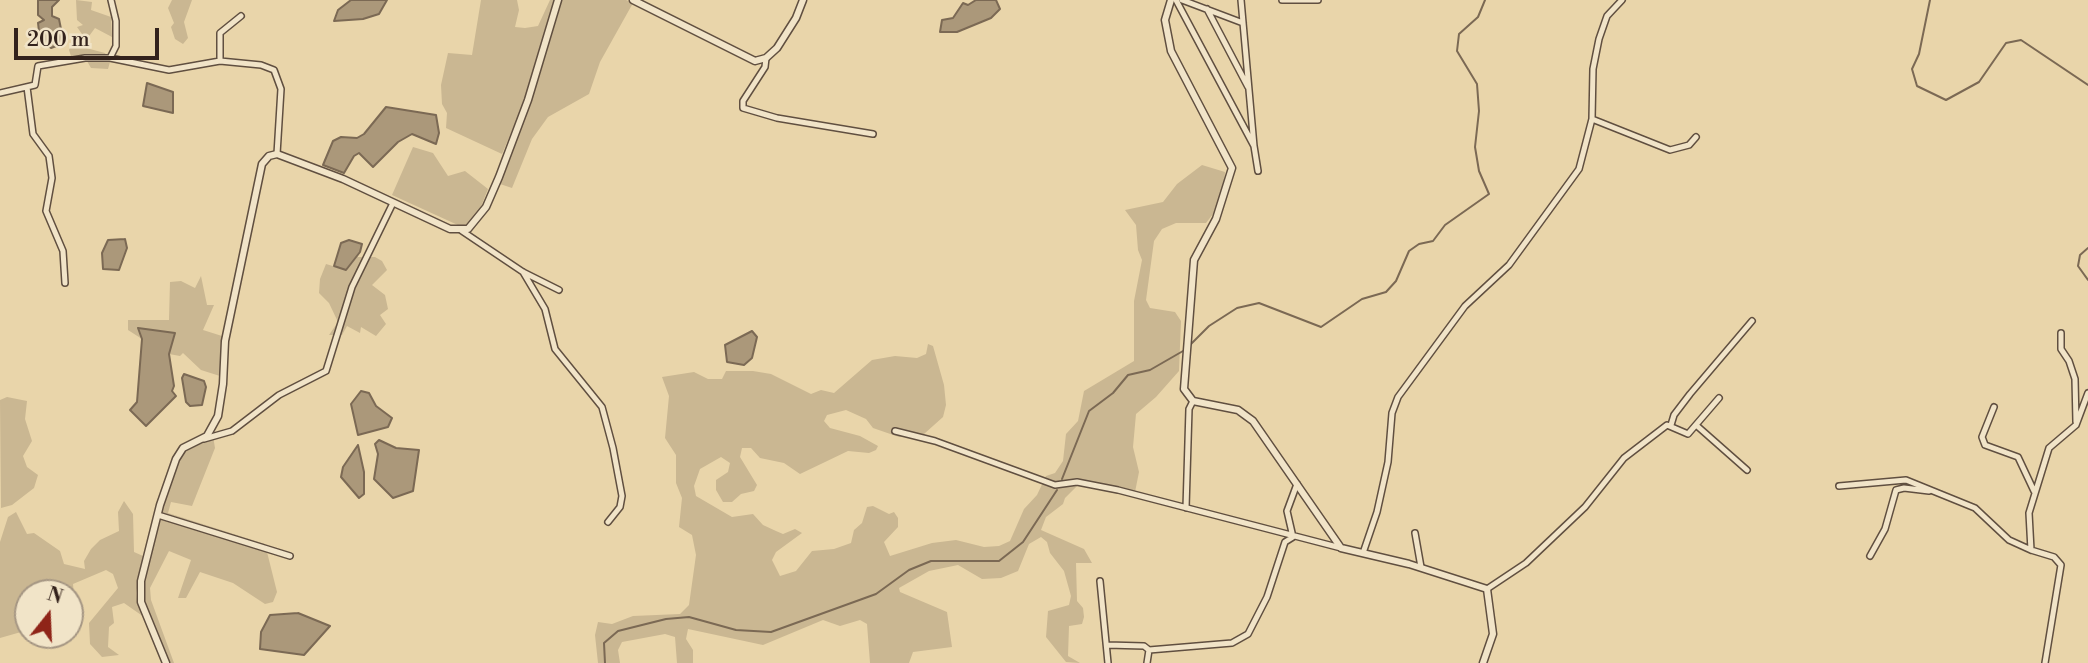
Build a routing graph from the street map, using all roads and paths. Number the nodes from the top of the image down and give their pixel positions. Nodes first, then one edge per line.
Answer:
1 (111, 0) edge
2 (558, 0) edge
3 (633, 0) edge
4 (803, 0) edge
5 (1173, 0) edge
6 (1182, 0) edge
7 (1241, 0) edge
8 (1282, 0) edge
9 (1318, 0) edge
10 (1622, 0) edge
11 (1207, 9) junction
12 (241, 16) dead end
13 (1243, 23) junction
14 (110, 58) junction
15 (766, 58) junction
16 (220, 61) junction
17 (27, 87) junction
18 (1250, 90) junction
19 (0, 93) edge
20 (1592, 119) junction
21 (873, 134) dead end
22 (1696, 137) dead end
23 (1254, 146) junction
24 (277, 154) junction
25 (1258, 171) dead end
26 (393, 203) junction
27 (462, 231) junction
28 (523, 272) junction
29 (65, 283) dead end
30 (559, 290) dead end
31 (1752, 321) dead end
32 (2061, 333) dead end
33 (2088, 393) edge
34 (1719, 398) dead end
35 (1193, 401) junction
36 (1994, 407) dead end
37 (1671, 425) junction
38 (1696, 425) junction
39 (2076, 425) junction
40 (895, 431) dead end
41 (204, 439) junction
42 (1747, 470) dead end
43 (1297, 484) junction
44 (1839, 486) dead end
45 (1931, 491) junction
46 (2034, 491) junction
47 (1186, 508) junction
48 (158, 514) junction
49 (608, 522) dead end
50 (1415, 533) dead end
51 (1293, 537) junction
52 (1341, 548) junction
53 (2031, 550) junction
54 (1363, 553) junction
55 (289, 556) dead end
56 (1870, 556) dead end
57 (1420, 567) junction
58 (1100, 581) dead end
59 (1487, 589) junction
60 (1107, 645) junction
61 (1149, 650) junction
62 (166, 663) edge
63 (1108, 663) edge
64 (1147, 663) edge
65 (1483, 663) edge
66 (2045, 663) edge

1 - 14 street
2 - 27 street
3 - 15 street
4 - 15 street
5 - 23 street
5 - 35 street
6 - 11 street
7 - 13 street
8 - 9 street
10 - 20 street
11 - 13 street
11 - 18 street
12 - 16 street
13 - 18 street
14 - 16 street
14 - 17 street
15 - 21 street
16 - 24 street
17 - 19 street
17 - 29 street
18 - 23 street
20 - 22 street
20 - 54 street
23 - 25 street
24 - 26 street
24 - 41 street
26 - 27 street
26 - 41 street
27 - 28 street
28 - 30 street
28 - 49 street
31 - 37 street
32 - 39 street
33 - 39 street
34 - 38 street
35 - 43 street
35 - 47 street
36 - 46 street
37 - 38 street
37 - 59 street
38 - 42 street
39 - 46 street
40 - 47 street
41 - 48 street
43 - 51 street
43 - 52 street
44 - 45 street
45 - 53 street
45 - 56 street
46 - 53 street
47 - 51 street
48 - 55 street
48 - 62 street
50 - 57 street
51 - 52 street
51 - 61 street
52 - 54 street
53 - 66 street
54 - 57 street
57 - 59 street
58 - 60 street
59 - 65 street
60 - 61 street
60 - 63 street
61 - 64 street

